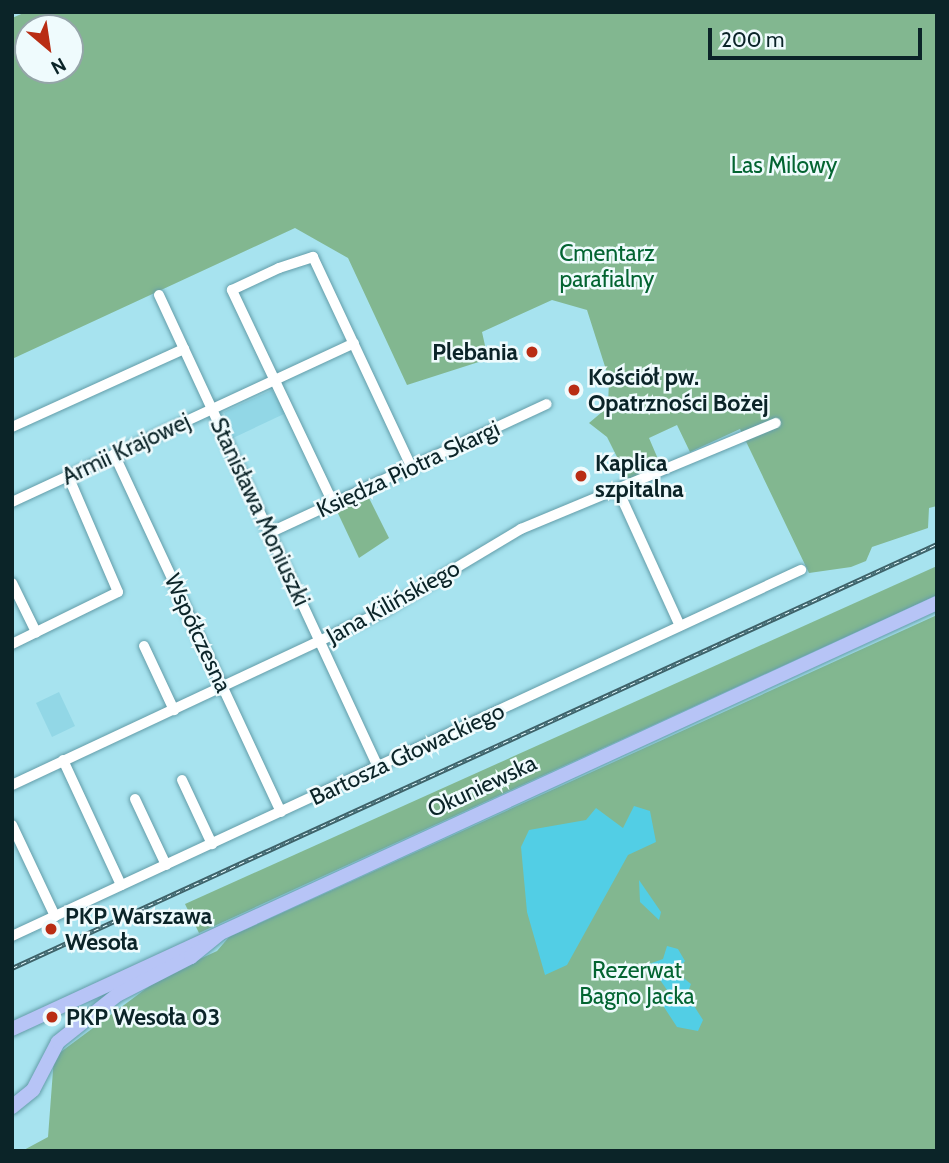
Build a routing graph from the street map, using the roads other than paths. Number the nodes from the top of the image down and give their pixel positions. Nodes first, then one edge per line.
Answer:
1 (159, 295) dead end
2 (354, 343) junction
3 (184, 349) junction
4 (275, 380) junction
5 (547, 404) dead end
6 (213, 410) junction
7 (776, 423) dead end
8 (12, 428) edge
9 (114, 454) junction
10 (412, 468) junction
11 (68, 476) junction
12 (618, 490) junction
13 (12, 502) edge
14 (333, 503) junction
15 (269, 533) junction
16 (801, 570) dead end
17 (12, 583) edge
18 (937, 603) edge
19 (680, 626) junction
20 (36, 632) junction
21 (320, 642) junction
22 (12, 643) edge
23 (144, 646) dead end
24 (223, 687) junction
25 (174, 710) junction
26 (63, 760) junction
27 (378, 767) junction
28 (182, 780) dead end
29 (12, 785) edge
30 (135, 799) dead end
31 (281, 812) junction
32 (12, 825) edge
33 (212, 844) junction
34 (166, 865) junction
35 (121, 886) junction
36 (55, 916) junction
37 (222, 930) junction
38 (12, 936) edge
39 (46, 1010) junction
40 (12, 1020) edge
41 (12, 1030) edge
42 (12, 1107) edge

1 - 3 street, Stanisława Moniuszki
2 - 4 street, Armii Krajowej
2 - 4 street
2 - 10 street
3 - 6 street, Stanisława Moniuszki
3 - 8 street
4 - 6 street, Armii Krajowej
4 - 14 street
5 - 10 street, Księdza Piotra Skargi
6 - 9 street, Armii Krajowej
6 - 15 street, Stanisława Moniuszki
7 - 12 street, Jana Kilińskiego
9 - 11 street, Armii Krajowej
9 - 24 street, Współczesna
10 - 14 street, Księdza Piotra Skargi
11 - 13 street, Armii Krajowej
11 - 20 street
12 - 19 street
12 - 21 street, Jana Kilińskiego
14 - 15 street, Księdza Piotra Skargi
15 - 21 street, Stanisława Moniuszki
16 - 19 street, Bartosza Głowackiego
17 - 20 street
18 - 37 main road, Okuniewska
19 - 27 street, Bartosza Głowackiego
20 - 22 street
21 - 24 street, Jana Kilińskiego
21 - 27 street, Stanisława Moniuszki
23 - 25 street
24 - 25 street, Jana Kilińskiego
24 - 31 street, Współczesna
25 - 26 street, Jana Kilińskiego
26 - 29 street, Jana Kilińskiego
26 - 35 street
27 - 31 street, Bartosza Głowackiego
28 - 33 street
30 - 34 street
31 - 33 street, Bartosza Głowackiego
32 - 36 street
33 - 34 street, Bartosza Głowackiego
34 - 35 street, Bartosza Głowackiego
35 - 36 street, Bartosza Głowackiego
36 - 38 street, Bartosza Głowackiego
37 - 39 main road, Okuniewska
37 - 42 main road
39 - 40 main road, Okuniewska
39 - 41 main road, Okuniewska

